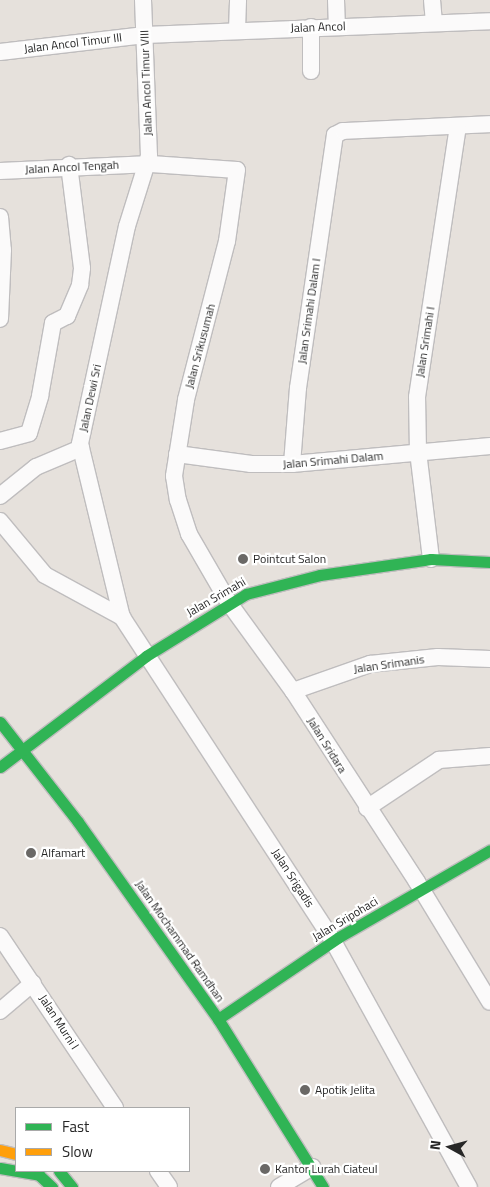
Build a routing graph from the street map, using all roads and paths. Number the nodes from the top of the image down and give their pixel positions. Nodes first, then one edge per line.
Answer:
1 (143, 0) edge
2 (238, 0) edge
3 (336, 0) edge
4 (432, 0) edge
5 (490, 21) edge
6 (434, 23) junction
7 (337, 26) junction
8 (310, 27) junction
9 (237, 30) junction
10 (145, 35) junction
11 (0, 52) edge
12 (311, 71) dead end
13 (490, 124) edge
14 (458, 126) junction
15 (144, 164) junction
16 (69, 165) junction
17 (0, 171) edge
18 (0, 216) edge
19 (1, 284) edge
20 (0, 319) edge
21 (0, 441) edge
22 (490, 446) edge
23 (81, 448) junction
24 (418, 452) junction
25 (177, 454) junction
26 (292, 464) junction
27 (0, 496) edge
28 (0, 521) edge
29 (431, 559) junction
30 (490, 562) edge
31 (229, 603) junction
32 (122, 617) junction
33 (146, 656) junction
34 (490, 659) edge
35 (293, 691) junction
36 (0, 722) edge
37 (23, 751) junction
38 (490, 756) edge
39 (0, 767) edge
40 (367, 808) junction
41 (490, 850) edge
42 (422, 889) junction
43 (0, 936) edge
44 (333, 941) junction
45 (34, 983) junction
46 (490, 1002) edge
47 (0, 1011) edge
48 (218, 1019) junction
49 (114, 1107) edge
50 (0, 1150) edge
51 (15, 1154) edge
52 (312, 1167) junction
53 (0, 1168) edge
54 (15, 1170) edge
55 (59, 1172) edge
56 (159, 1172) edge
57 (40, 1173) edge
58 (52, 1187) edge
59 (72, 1187) edge
60 (169, 1187) edge
61 (279, 1187) edge
62 (323, 1187) edge
63 (469, 1187) edge

1 - 10 street, Jalan Ancol Timur VIII
2 - 9 street
3 - 7 street
4 - 6 street
5 - 6 street, Jalan Ancol
6 - 7 street, Jalan Ancol
7 - 8 street, Jalan Ancol
8 - 9 street, Jalan Ancol
8 - 12 street
9 - 10 street, Jalan Ancol
10 - 11 street, Jalan Ancol Timur III
10 - 15 street, Jalan Ancol Timur VIII
13 - 14 street, Jalan Srimahi Dalam I
14 - 24 street, Jalan Srimahi I
14 - 26 street, Jalan Srimahi Dalam I
15 - 16 street, Jalan Ancol Tengah
15 - 23 street, Jalan Dewi Sri
15 - 25 street, Jalan Srikusumah
16 - 17 street, Jalan Ancol Tengah
16 - 21 street
18 - 19 street
19 - 20 street
22 - 24 street, Jalan Srimahi Dalam
23 - 27 street
23 - 32 street, Jalan Dewi Sri
24 - 26 street, Jalan Srimahi Dalam
24 - 29 street, Jalan Srimahi I
25 - 26 street, Jalan Srimahi Dalam
25 - 31 street, Jalan Srikusumah
28 - 32 street
29 - 30 street, Jalan Srimahi
29 - 31 street, Jalan Srimahi
31 - 33 street, Jalan Srimahi
31 - 35 street, Jalan Sridara
32 - 33 street, Jalan Dewi Sri
33 - 37 street, Jalan Srimahi
33 - 44 street, Jalan Srigadis
34 - 35 street, Jalan Srimanis
35 - 40 street, Jalan Sridara
36 - 37 street, Jalan Mochammad Ramdhan
37 - 39 street, Jalan Srimahi
37 - 48 street, Jalan Mochammad Ramdhan
38 - 40 street
40 - 42 street, Jalan Sridara
41 - 42 street, Jalan Sripohaci
42 - 44 street, Jalan Sripohaci
42 - 46 street, Jalan Sridara
43 - 45 street, Jalan Murni I
44 - 48 street, Jalan Sripohaci
44 - 63 street, Jalan Srigadis
45 - 47 street
45 - 49 street, Jalan Murni I
48 - 52 street, Jalan Mochammad Ramdhan
50 - 51 street
52 - 61 street
52 - 62 street, Jalan Mochammad Ramdhan
53 - 54 street
55 - 59 street
56 - 60 street
57 - 58 street

